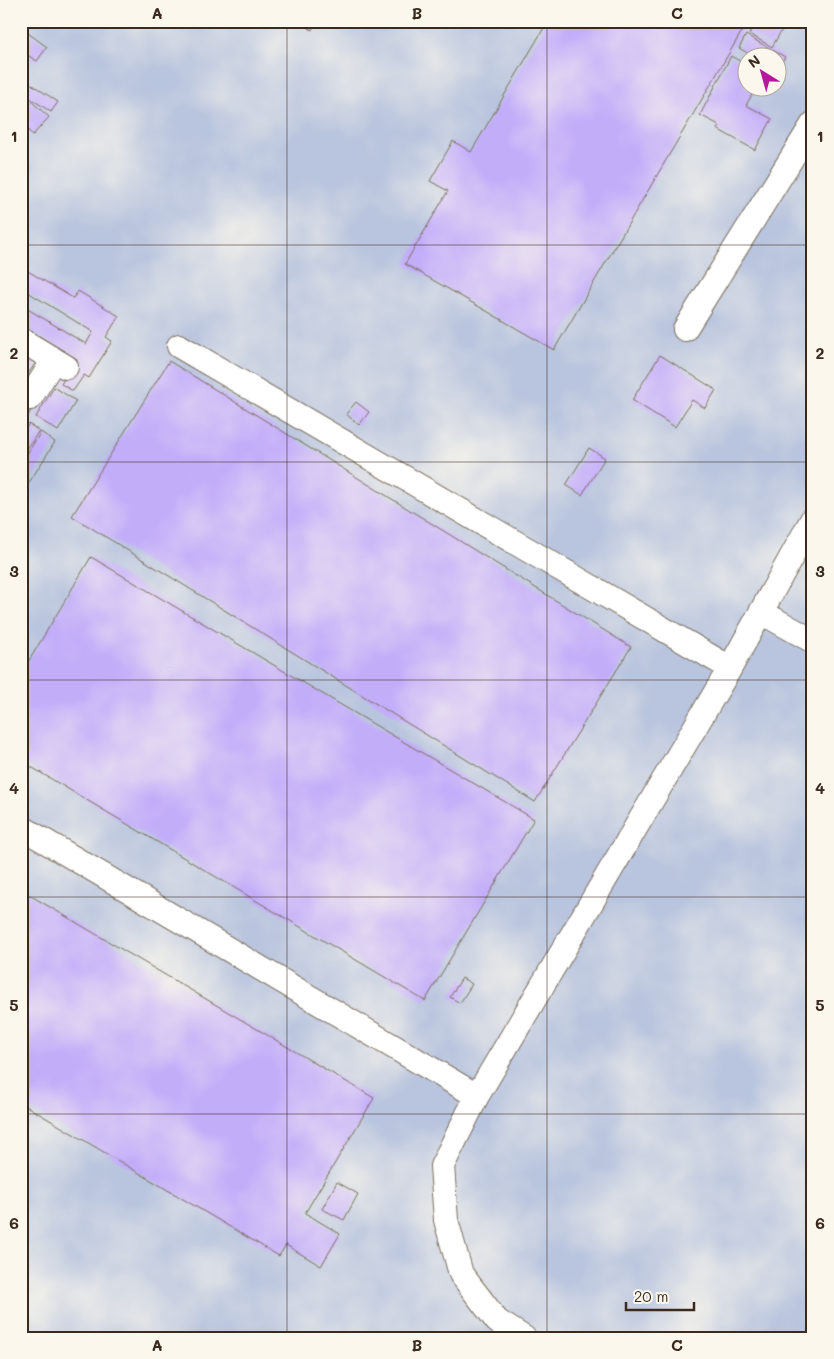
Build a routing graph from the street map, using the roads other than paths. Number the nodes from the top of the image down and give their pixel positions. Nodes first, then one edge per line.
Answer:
1 (813, 124) edge
2 (685, 329) dead end
3 (21, 340) edge
4 (179, 346) dead end
5 (30, 398) dead end
6 (813, 518) edge
7 (761, 612) junction
8 (813, 641) edge
9 (730, 668) junction
10 (21, 827) edge
11 (477, 1096) junction
12 (524, 1338) edge

1 - 2 street
3 - 5 street
4 - 9 street
6 - 7 street
7 - 8 street
7 - 9 street
9 - 11 street
10 - 11 street
11 - 12 street

